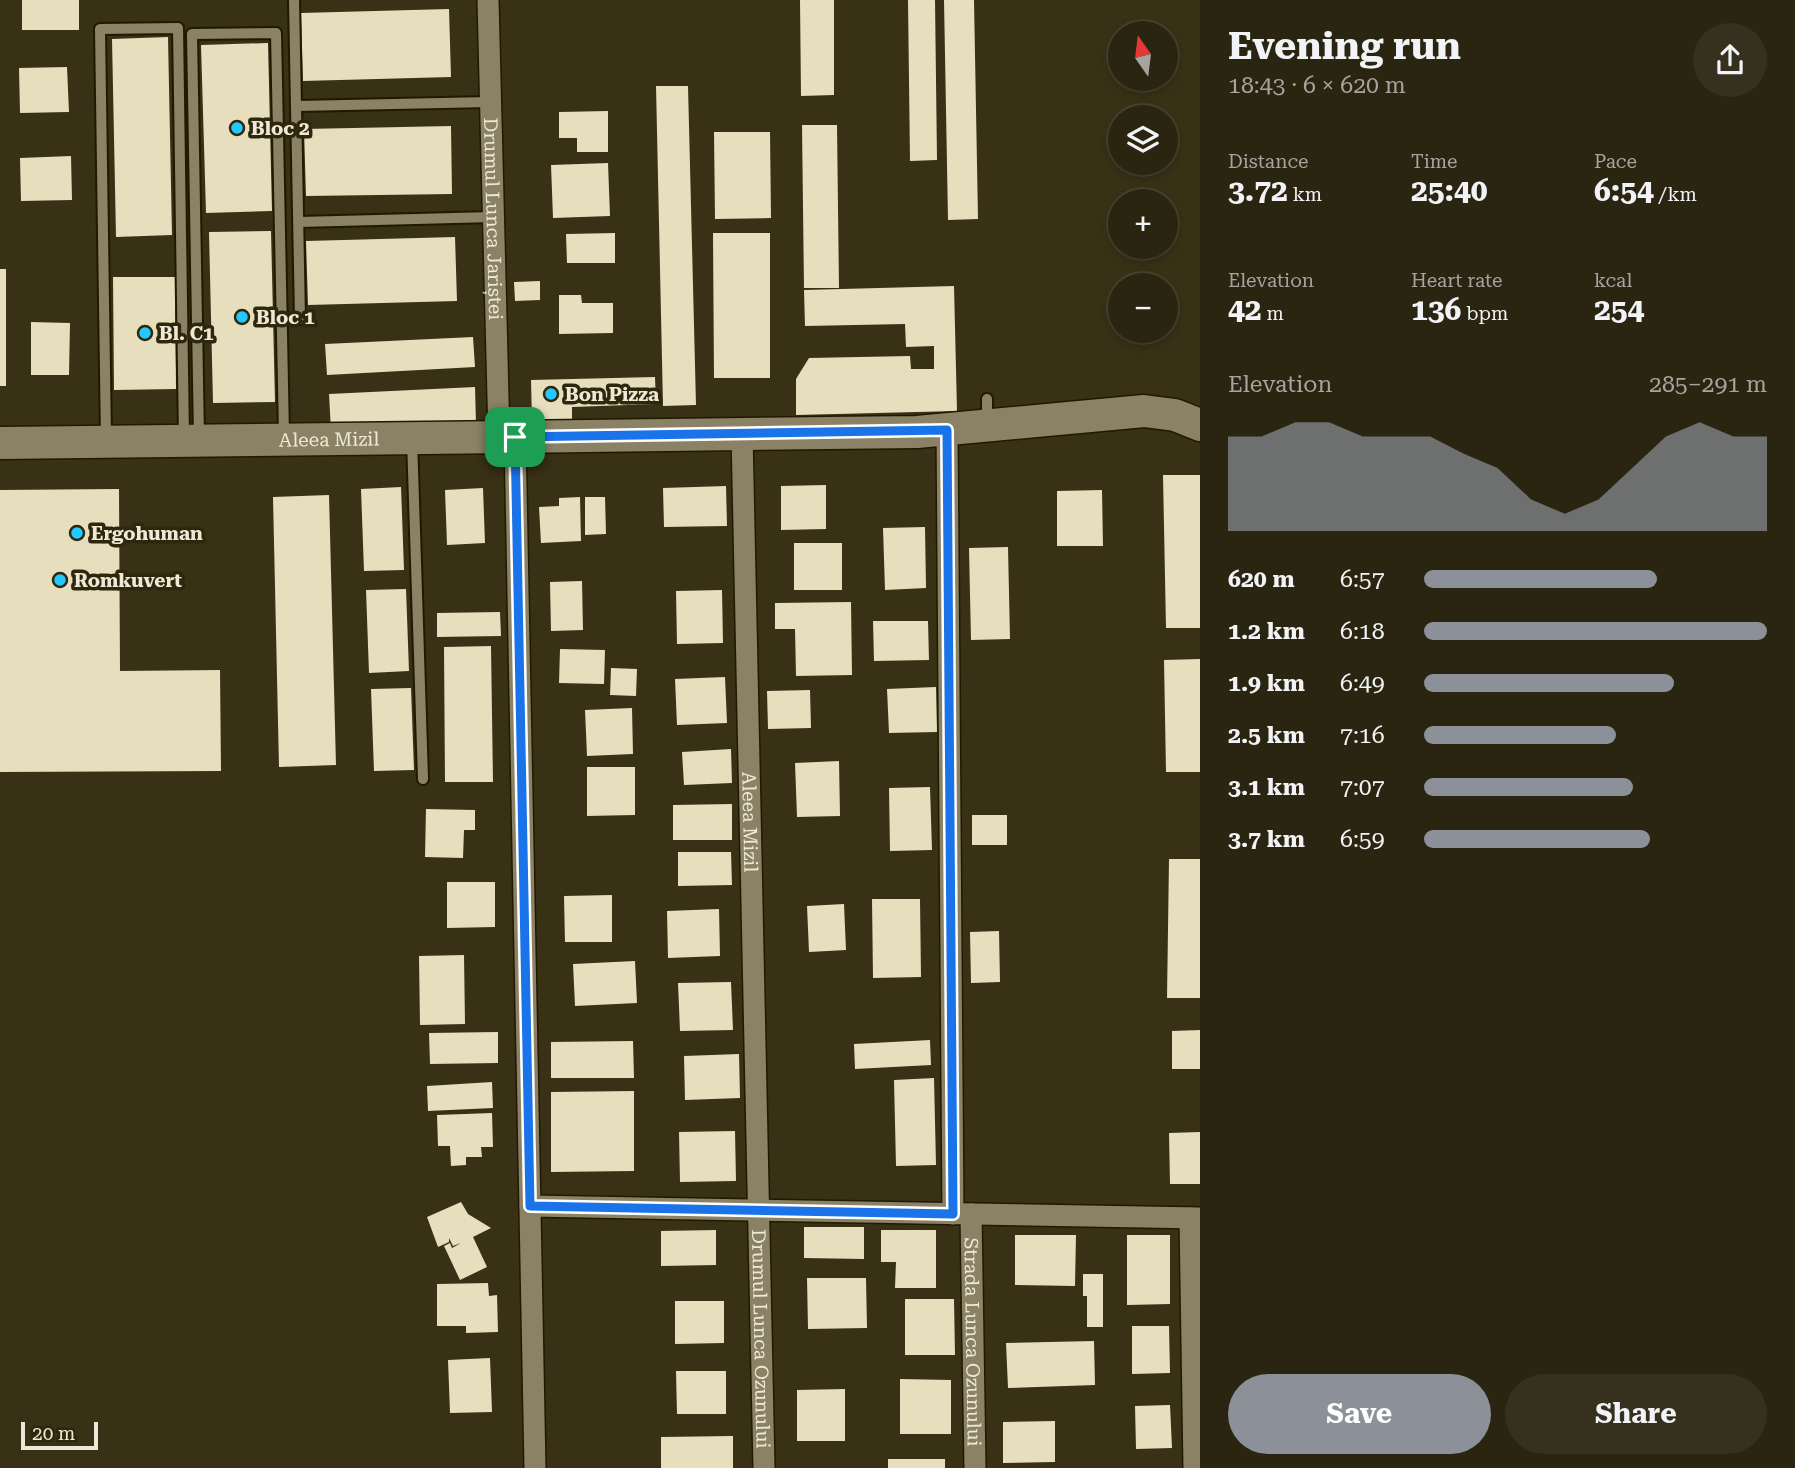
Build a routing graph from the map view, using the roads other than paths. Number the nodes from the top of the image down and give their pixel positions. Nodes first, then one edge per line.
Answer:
1 (294, 0) edge
2 (488, 0) edge
3 (490, 102) junction
4 (297, 106) junction
5 (493, 217) junction
6 (299, 222) junction
7 (300, 319) dead end
8 (1200, 425) edge
9 (947, 430) junction
10 (742, 433) junction
11 (507, 437) junction
12 (412, 438) junction
13 (284, 440) junction
14 (192, 441) junction
15 (106, 442) junction
16 (0, 443) edge
17 (423, 779) dead end
18 (530, 1206) junction
19 (759, 1210) junction
20 (962, 1214) junction
21 (1195, 1218) edge
22 (535, 1468) edge
23 (764, 1468) edge
24 (975, 1468) edge
25 (1194, 1468) edge

1 - 4 lane
2 - 3 street, Drumul Lunca Jariștei
3 - 4 lane
3 - 5 street, Drumul Lunca Jariștei
4 - 6 lane
5 - 6 lane
5 - 11 street, Drumul Lunca Jariștei
6 - 7 lane
8 - 9 street, Aleea Mizil
9 - 10 street, Aleea Mizil
9 - 20 street, Strada Lunca Ozunului
10 - 11 street, Aleea Mizil
10 - 19 street, Aleea Mizil
11 - 12 street, Aleea Mizil
11 - 18 street, Drumul Lunca Jariștei
12 - 13 street, Aleea Mizil
12 - 17 lane
13 - 14 street, Aleea Mizil
13 - 14 lane
14 - 15 street, Aleea Mizil
14 - 15 lane
15 - 16 street, Aleea Mizil
18 - 19 street, Drumul Lunca Ozunului
18 - 22 street, Drumul Lunca Jariștei
19 - 20 street, Drumul Lunca Ozunului
19 - 23 street, Drumul Lunca Ozunului
20 - 21 street, Drumul Lunca Ozunului
20 - 24 street, Strada Lunca Ozunului
21 - 25 street, Drumul Lunca Ozunului

